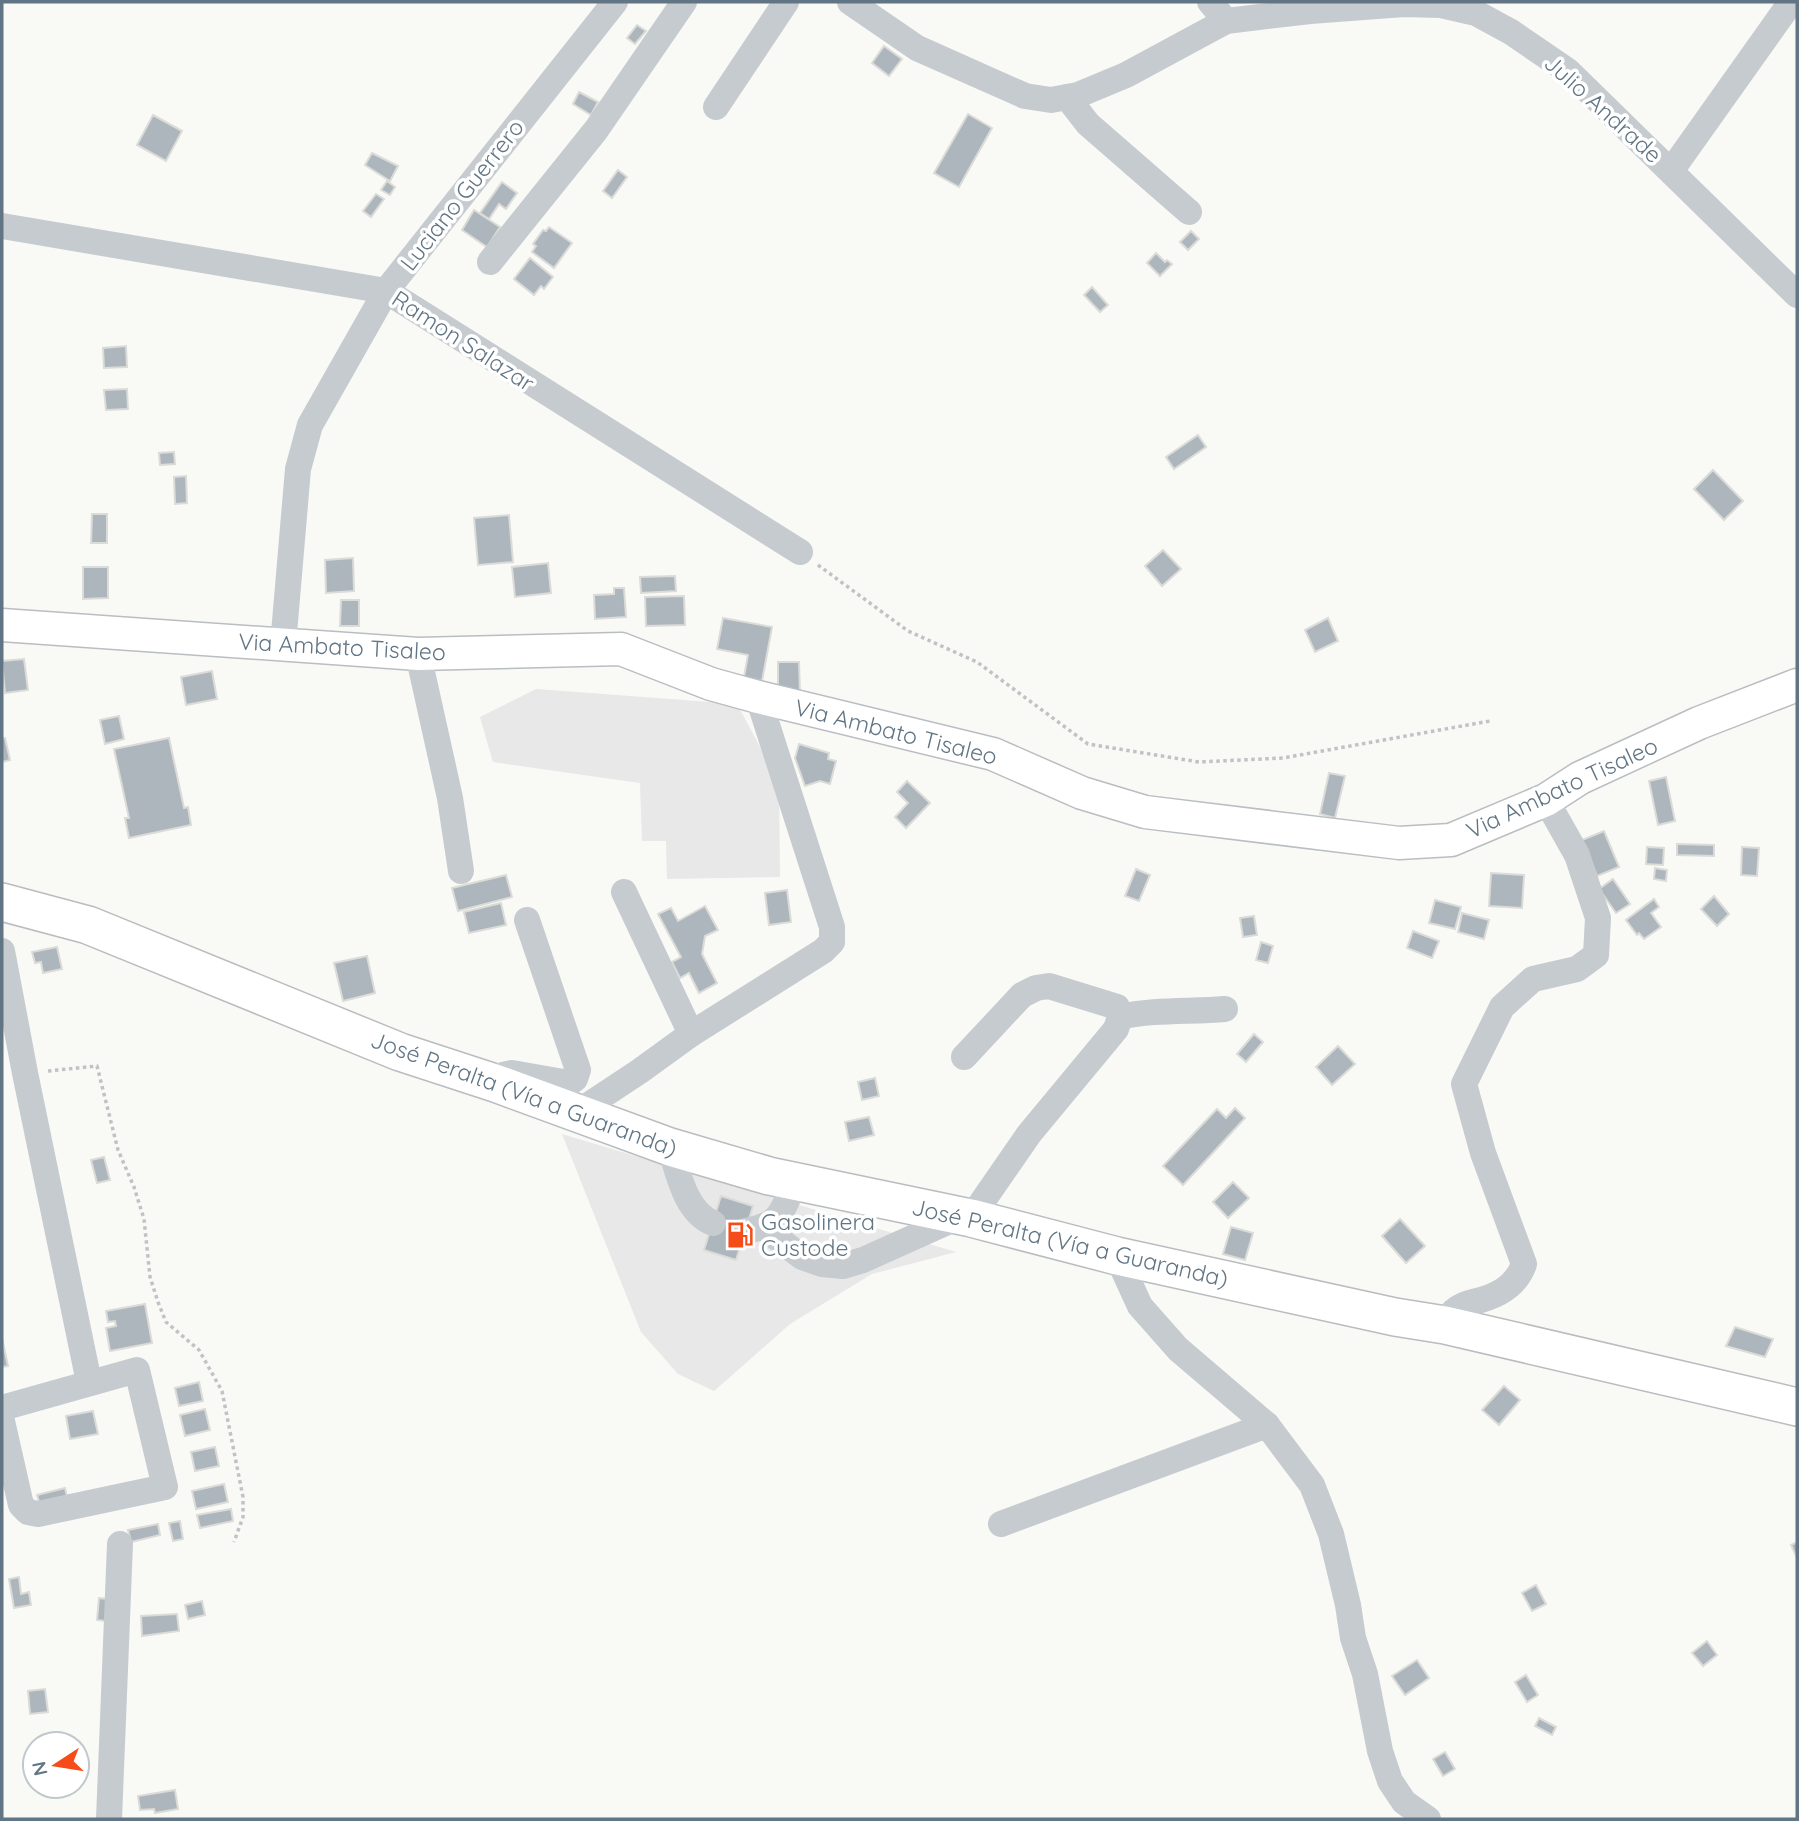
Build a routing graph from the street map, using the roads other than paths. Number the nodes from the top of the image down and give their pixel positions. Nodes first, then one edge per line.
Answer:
1 (614, 2) edge
2 (684, 2) edge
3 (786, 2) edge
4 (850, 2) edge
5 (1791, 2) edge
6 (1442, 4) edge
7 (1218, 11) edge
8 (1066, 97) junction
9 (716, 107) dead end
10 (1671, 171) junction
11 (1189, 212) dead end
12 (2, 226) edge
13 (489, 262) dead end
14 (386, 291) junction
15 (1797, 295) edge
16 (800, 552) road end
17 (2, 625) edge
18 (283, 645) junction
19 (418, 654) junction
20 (1797, 685) edge
21 (758, 697) junction
22 (1546, 800) junction
23 (461, 871) dead end
24 (624, 892) dead end
25 (2, 902) edge
26 (527, 920) dead end
27 (2, 951) edge
28 (1225, 1009) dead end
29 (1120, 1017) junction
30 (691, 1034) junction
31 (964, 1057) dead end
32 (495, 1083) junction
33 (578, 1112) junction
34 (670, 1147) junction
35 (795, 1181) junction
36 (966, 1217) junction
37 (713, 1223) dead end
38 (1117, 1256) junction
39 (1445, 1325) junction
40 (89, 1382) junction
41 (1797, 1407) edge
42 (2, 1408) edge
43 (2, 1421) edge
44 (1266, 1425) junction
45 (1001, 1524) dead end
46 (120, 1544) dead end
47 (109, 1819) edge
48 (1428, 1819) edge

1 - 14 street, Luciano Guerrero
2 - 13 street
3 - 9 street
4 - 8 street
5 - 10 street
6 - 7 street, Julio Andrade
6 - 10 street, Julio Andrade
7 - 8 street
8 - 11 street
10 - 15 street, Julio Andrade
12 - 14 street, Ramon Salazar
14 - 16 street, Ramon Salazar
14 - 18 street, Luciano Guerrero
17 - 18 main road, Via Ambato Tisaleo
18 - 19 main road, Via Ambato Tisaleo
19 - 21 main road, Via Ambato Tisaleo
19 - 23 street
20 - 22 main road, Via Ambato Tisaleo
21 - 22 main road, Via Ambato Tisaleo
21 - 30 street
22 - 39 street
24 - 30 street
25 - 32 highway, José Peralta (Vía a Guaranda)
26 - 32 street
27 - 40 street
28 - 29 street
29 - 31 street
29 - 36 street
30 - 33 street
32 - 33 highway, José Peralta (Vía a Guaranda)
33 - 34 highway, José Peralta (Vía a Guaranda)
34 - 35 highway, José Peralta (Vía a Guaranda)
34 - 37 street
35 - 36 highway, José Peralta (Vía a Guaranda)
35 - 36 street
36 - 38 highway, José Peralta (Vía a Guaranda)
38 - 39 highway, José Peralta (Vía a Guaranda)
38 - 44 street
39 - 41 highway, José Peralta (Vía a Guaranda)
40 - 42 street
40 - 43 street
44 - 45 street
44 - 48 street
46 - 47 street

